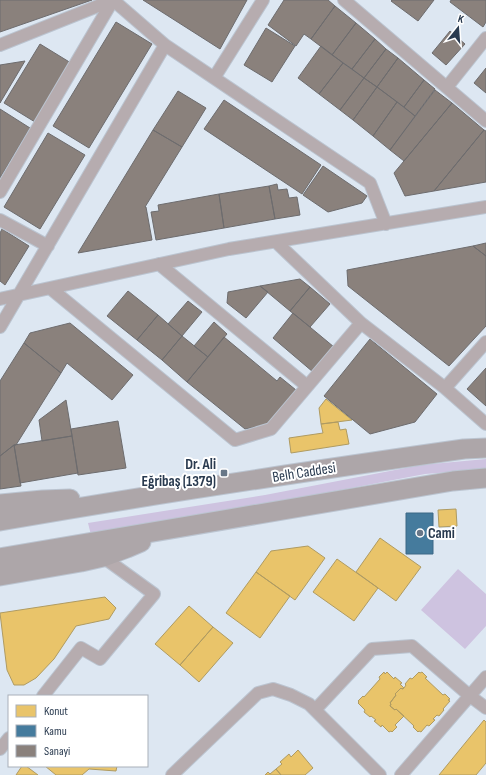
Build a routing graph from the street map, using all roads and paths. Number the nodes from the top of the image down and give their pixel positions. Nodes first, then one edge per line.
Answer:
1 (114, 0) edge
2 (263, 0) edge
3 (344, 0) edge
4 (486, 38) edge
5 (0, 45) edge
6 (164, 45) junction
7 (214, 78) junction
8 (447, 87) junction
9 (486, 121) edge
10 (0, 192) edge
11 (486, 208) edge
12 (0, 220) edge
13 (386, 224) junction
14 (276, 242) junction
15 (48, 246) junction
16 (159, 264) junction
17 (50, 288) junction
18 (20, 294) junction
19 (0, 299) edge
20 (361, 323) junction
21 (0, 327) edge
22 (486, 342) edge
23 (307, 386) junction
24 (445, 388) junction
25 (486, 424) edge
26 (486, 448) edge
27 (486, 478) edge
28 (123, 500) junction
29 (0, 504) edge
30 (0, 521) edge
31 (159, 531) junction
32 (103, 556) junction
33 (0, 558) edge
34 (0, 576) edge
35 (486, 677) edge
36 (44, 695) edge
37 (470, 696) junction
38 (486, 708) edge
39 (315, 710) junction
40 (8, 739) edge
41 (0, 749) edge
42 (172, 775) edge
43 (380, 775) edge
44 (401, 775) edge

1 - 6 street
2 - 7 street
3 - 8 street
4 - 8 street
5 - 10 street
6 - 7 street
6 - 15 street
7 - 13 street
8 - 9 street
11 - 13 street
12 - 15 street
13 - 14 street
14 - 16 street
14 - 20 street
15 - 18 street
16 - 17 street
16 - 23 street
17 - 18 street
17 - 23 street
18 - 19 street
18 - 21 street
20 - 23 street
20 - 24 street
22 - 24 street
24 - 25 street
26 - 28 main road, Belh Caddesi
27 - 31 main road
28 - 29 main road, Belh Caddesi
28 - 30 main road, Belh Caddesi
31 - 32 main road
31 - 33 main road
32 - 34 main road
32 - 36 street
35 - 37 street
37 - 38 street
37 - 39 street
37 - 44 street
39 - 42 street
39 - 43 street
40 - 41 street

